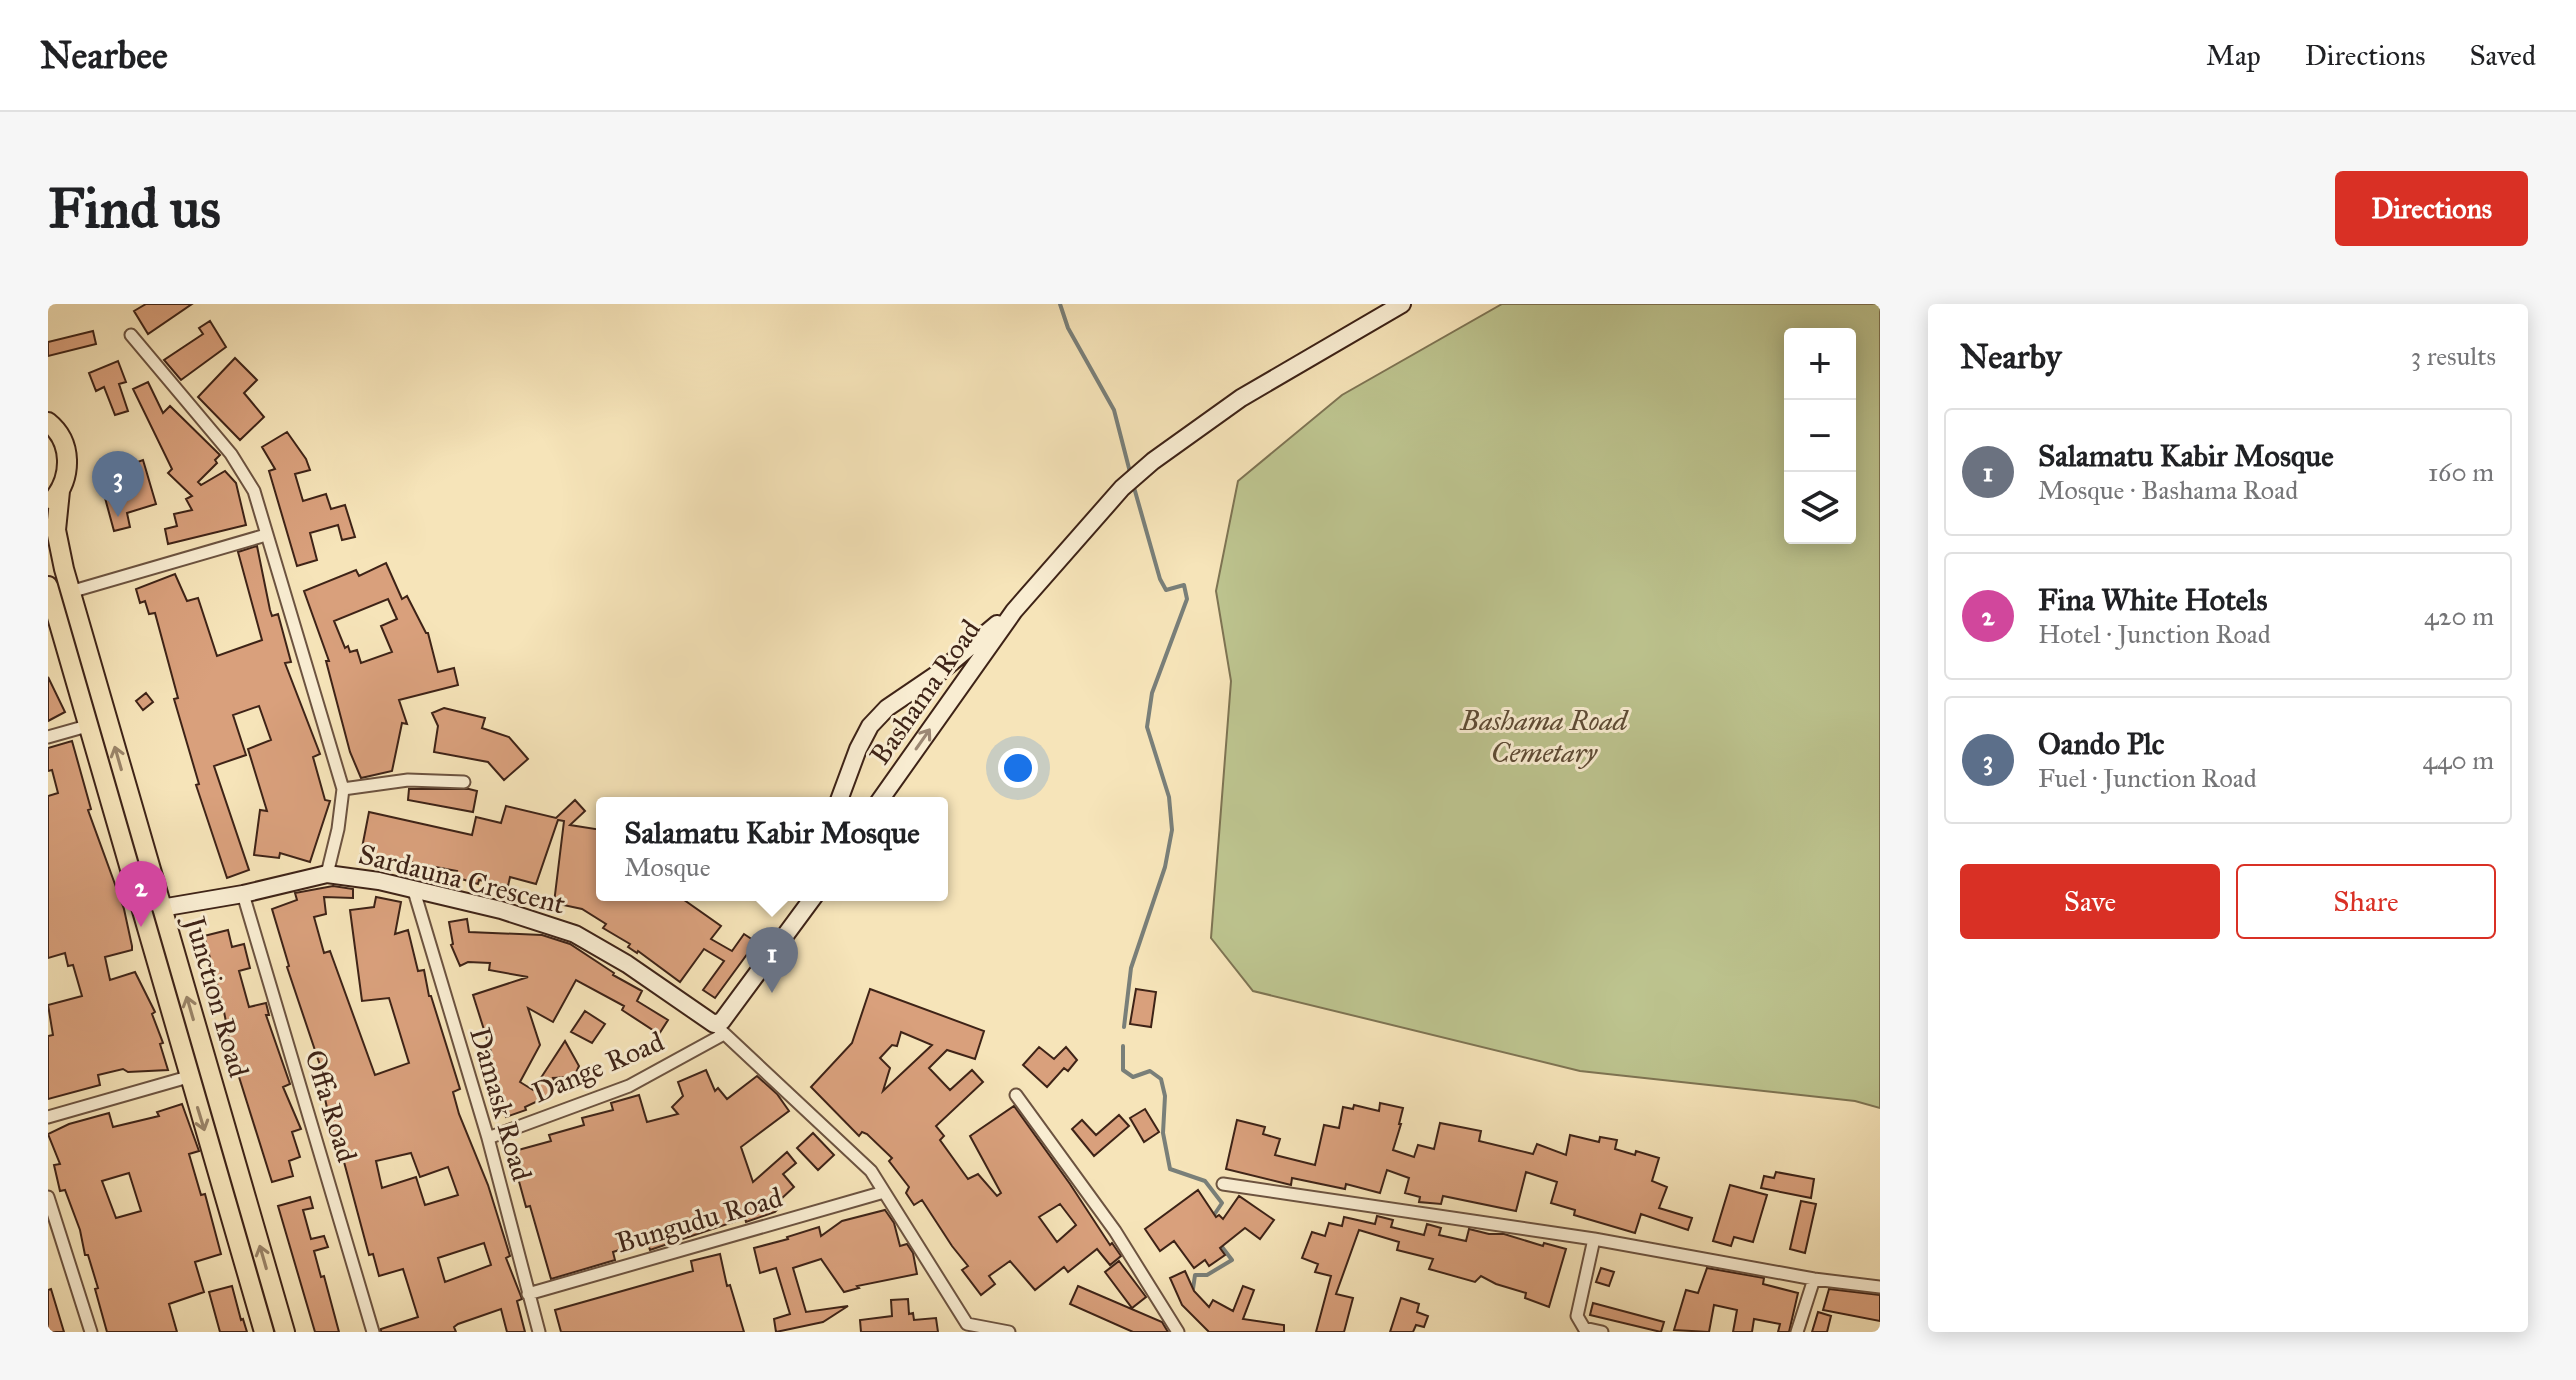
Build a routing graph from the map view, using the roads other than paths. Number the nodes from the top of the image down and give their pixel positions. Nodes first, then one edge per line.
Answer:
1 (1402, 304) edge
2 (131, 335) dead end
3 (48, 422) edge
4 (54, 498) edge
5 (266, 535) junction
6 (48, 586) edge
7 (70, 592) junction
8 (1014, 611) junction
9 (87, 726) junction
10 (48, 737) edge
11 (464, 782) dead end
12 (343, 789) junction
13 (840, 797) edge
14 (882, 797) edge
15 (327, 874) junction
16 (414, 891) junction
17 (243, 894) junction
18 (810, 901) edge
19 (161, 908) junction
20 (719, 1029) junction
21 (188, 1077) junction
22 (1016, 1095) dead end
23 (48, 1117) edge
24 (488, 1138) junction
25 (1223, 1184) dead end
26 (884, 1192) junction
27 (48, 1197) edge
28 (1594, 1239) junction
29 (1814, 1279) junction
30 (1880, 1287) edge
31 (528, 1294) junction
32 (967, 1328) edge
33 (91, 1332) edge
34 (264, 1332) edge
35 (285, 1332) edge
36 (373, 1332) edge
37 (539, 1332) edge
38 (1009, 1332) edge
39 (1178, 1332) edge
40 (1602, 1332) edge
41 (1797, 1332) edge

1 - 8 street, Bashama Road
2 - 5 street
3 - 4 main road, Junction Road
4 - 7 main road, Junction Road
5 - 7 street
5 - 12 street
6 - 9 main road, Junction Road
19 -> 7 main road, Junction Road
8 - 13 street, Bashama Road
14 -> 8 street, Bashama Road
9 - 10 street
9 - 21 main road, Junction Road
11 - 12 street
12 - 15 street
15 - 16 street, Sardauna Crescent
15 - 17 street, Sardauna Crescent
16 - 20 street, Sardauna Crescent
16 - 24 street, Damask Road
17 - 19 street, Sardauna Crescent
17 - 36 street, Offa Road
18 - 20 street
35 -> 19 main road, Junction Road
20 - 24 street, Dange Road
20 - 26 street, Sardauna Crescent
21 - 23 street
21 -> 34 main road, Junction Road
22 - 39 street
24 - 31 street, Damask Road
25 - 28 street
26 - 31 street, Bungudu Road
26 - 32 street, Sardauna Crescent
27 - 33 street
28 - 29 street
28 - 40 street
29 - 30 street
29 - 41 street
31 - 37 street, Damask Road
32 - 38 street

